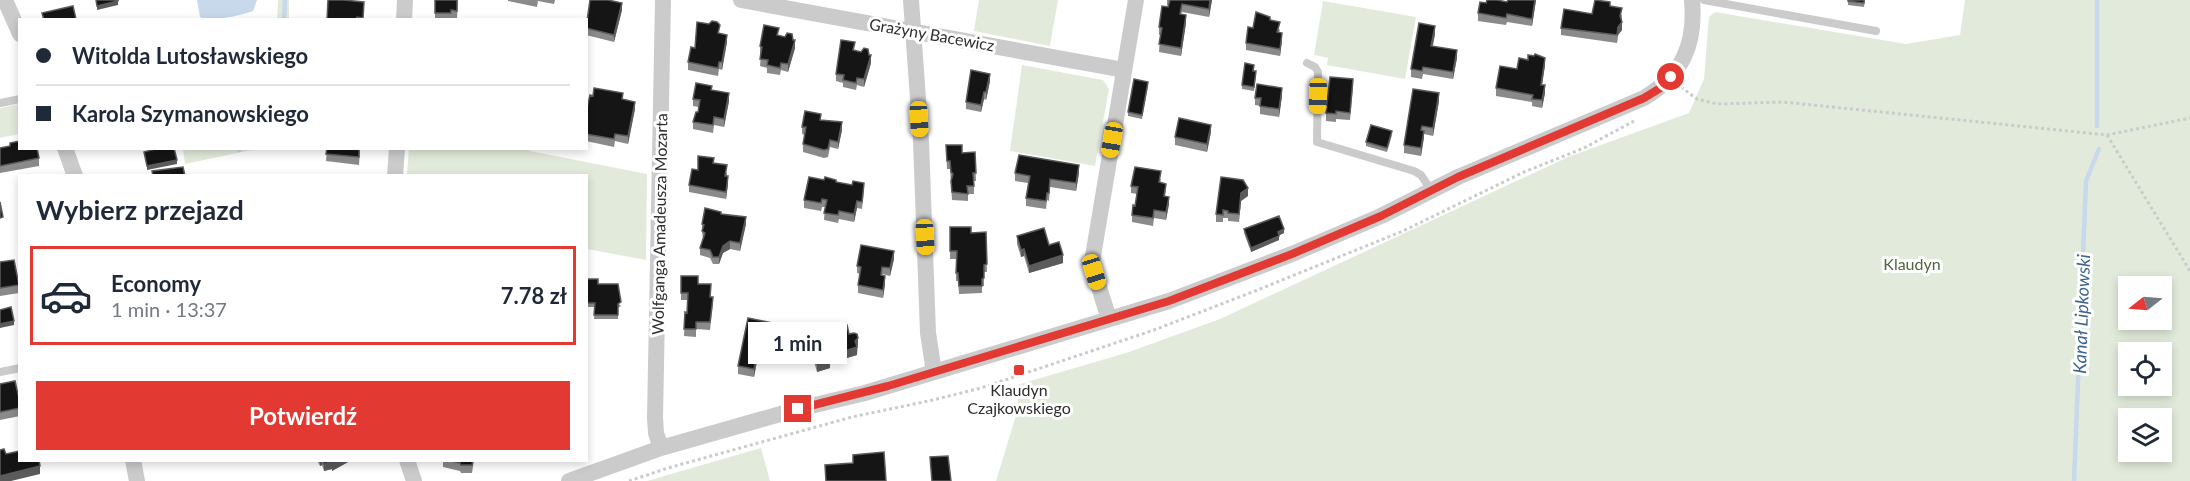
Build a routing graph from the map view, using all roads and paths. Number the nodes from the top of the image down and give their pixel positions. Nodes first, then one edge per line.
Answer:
1 (5, 0) edge
2 (405, 0) edge
3 (663, 0) edge
4 (741, 0) edge
5 (911, 0) edge
6 (1136, 0) edge
7 (1697, 0) edge
8 (404, 18) edge
9 (18, 29) edge
10 (914, 30) junction
11 (1876, 31) dead end
12 (1308, 63) dead end
13 (1124, 70) junction
14 (1682, 87) dead end
15 (18, 99) edge
16 (0, 103) edge
17 (2190, 118) edge
18 (2107, 135) junction
19 (66, 150) edge
20 (397, 150) edge
21 (74, 174) edge
22 (395, 174) edge
23 (1431, 190) junction
24 (2190, 270) edge
25 (1109, 319) junction
26 (18, 368) edge
27 (0, 372) edge
28 (934, 372) junction
29 (661, 448) junction
30 (133, 462) edge
31 (408, 462) edge
32 (137, 481) edge
33 (414, 481) edge
34 (569, 481) edge

1 - 9 street
2 - 8 street
3 - 29 street, Wolfganga Amadeusza Mozarta
4 - 10 street, Grażyny Bacewicz
5 - 10 street
6 - 13 street
7 - 11 lane
7 - 23 street
10 - 13 street, Grażyny Bacewicz
10 - 28 street
12 - 23 lane
13 - 25 street
14 - 18 path
15 - 16 lane
17 - 18 path
18 - 24 path
19 - 21 street
20 - 22 street
23 - 25 street
25 - 28 street
26 - 27 lane
28 - 29 street
29 - 34 street
30 - 32 street
31 - 33 street

